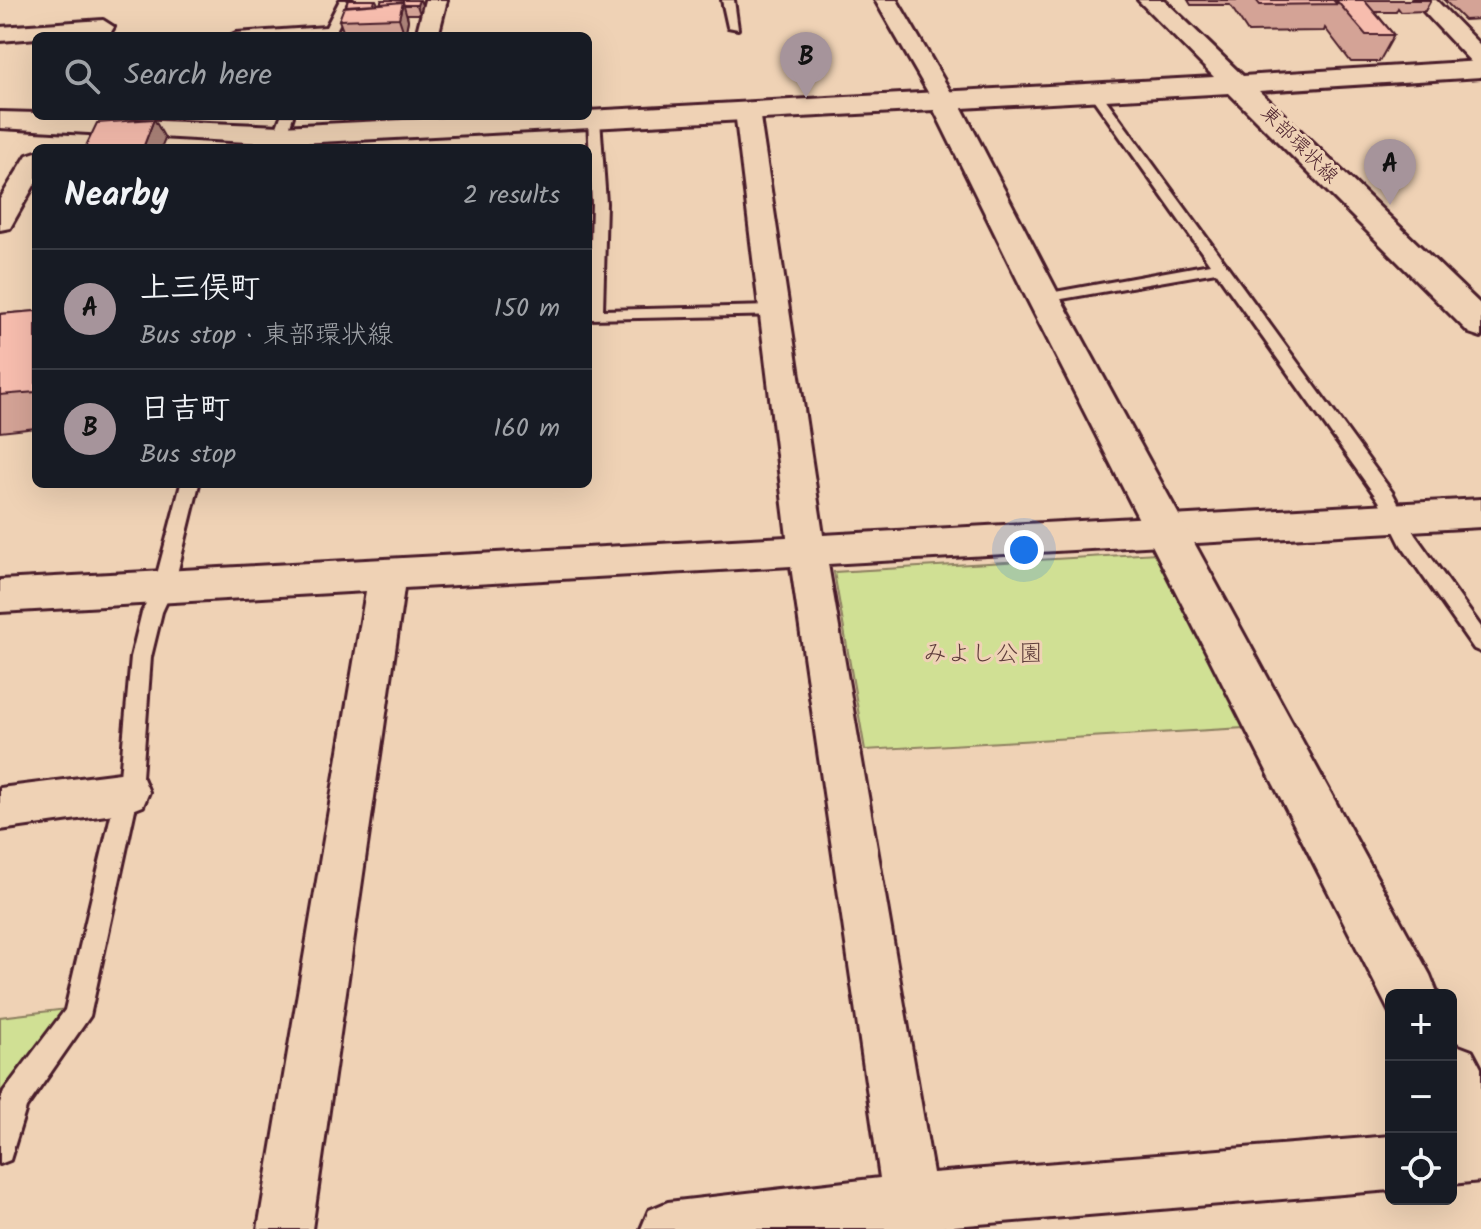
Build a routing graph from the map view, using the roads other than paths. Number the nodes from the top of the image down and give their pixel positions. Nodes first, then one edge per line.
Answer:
1 (346, 0) edge
2 (436, 0) edge
3 (728, 0) edge
4 (886, 0) edge
5 (1150, 0) edge
6 (1424, 0) edge
7 (104, 25) edge
8 (734, 27) dead end
9 (330, 32) edge
10 (428, 32) edge
11 (0, 34) edge
12 (1481, 59) edge
13 (1481, 69) edge
14 (1239, 84) junction
15 (1095, 93) junction
16 (944, 101) junction
17 (747, 111) junction
18 (594, 119) joint
19 (0, 120) edge
20 (59, 120) edge
21 (547, 120) edge
22 (406, 123) edge
23 (281, 133) edge
24 (45, 144) edge
25 (32, 165) edge
26 (7, 196) edge
27 (0, 222) edge
28 (1218, 267) junction
29 (1044, 299) junction
30 (774, 311) junction
31 (1481, 325) edge
32 (189, 488) edge
33 (1481, 513) edge
34 (1396, 518) junction
35 (1167, 532) junction
36 (807, 550) junction
37 (387, 576) junction
38 (164, 586) junction
39 (0, 596) edge
40 (1481, 643) edge
41 (128, 792) junction
42 (0, 809) edge
43 (1407, 989) edge
44 (1457, 1083) edge
45 (1481, 1129) edge
46 (0, 1150) edge
47 (1481, 1155) edge
48 (1457, 1157) edge
49 (1385, 1164) edge
50 (913, 1216) edge
51 (285, 1229) edge
52 (668, 1229) edge

1 - 9 lane
2 - 10 street
3 - 8 lane
4 - 16 street
5 - 14 street, 東部環状線
6 - 12 street
7 - 11 street
13 - 14 street
14 - 15 street
14 - 31 street, 東部環状線
15 - 16 street
15 - 28 lane
16 - 17 street
16 - 29 street
17 - 18 street
17 - 30 street
18 - 30 lane
19 - 20 street
20 - 23 street
20 - 24 street
21 - 22 street
22 - 23 street
25 - 26 street
26 - 27 street
28 - 29 lane
28 - 34 lane
29 - 35 street
30 - 36 street
32 - 38 lane
33 - 34 street
34 - 35 street
34 - 40 lane
35 - 36 street
35 - 43 street
36 - 37 street
36 - 50 street
37 - 38 street
37 - 51 street
38 - 39 street
38 - 41 lane
41 - 42 street
41 - 46 lane
44 - 45 street
47 - 48 street
49 - 50 street
50 - 52 street

